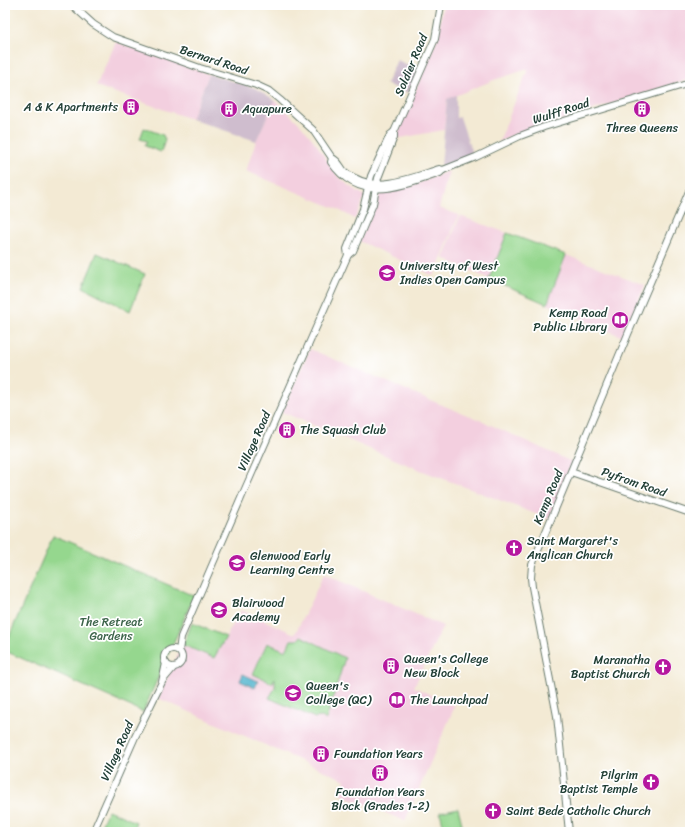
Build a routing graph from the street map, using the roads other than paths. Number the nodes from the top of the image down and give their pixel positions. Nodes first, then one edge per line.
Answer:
1 (72, 5) edge
2 (442, 5) edge
3 (690, 83) edge
4 (394, 132) junction
5 (368, 185) junction
6 (376, 186) junction
7 (690, 190) edge
8 (348, 255) junction
9 (571, 472) junction
10 (690, 513) edge
11 (181, 637) junction
12 (171, 649) junction
13 (179, 651) junction
14 (166, 663) junction
15 (174, 667) junction
16 (163, 680) junction
17 (93, 832) edge
18 (569, 832) edge

1 - 5 main road, Bernard Road
2 - 4 main road, Soldier Road
3 - 6 main road, Wulff Road
4 - 5 main road, Soldier Road
4 - 6 main road, Soldier Road
5 - 6 main road, Wulff Road
5 - 8 main road, Village Road
6 - 8 main road, Village Road
7 - 9 main road, Kemp Road
8 - 11 main road, Village Road
9 - 10 main road, Pyfrom Road
9 - 18 main road, Kemp Road
11 - 12 main road, Village Road
11 - 13 main road, Village Road
12 - 13 main road
12 - 14 main road, Village Road
13 - 15 main road, Village Road
14 - 15 main road
14 - 16 main road, Village Road
15 - 16 main road, Village Road
16 - 17 main road, Village Road

